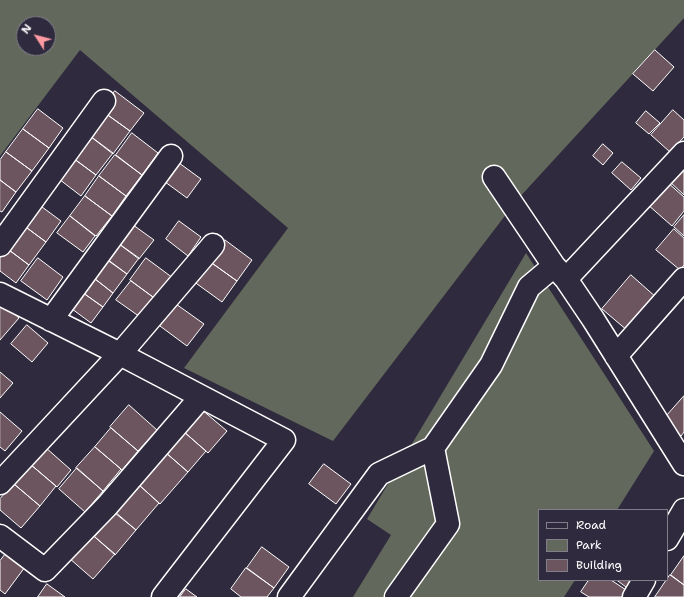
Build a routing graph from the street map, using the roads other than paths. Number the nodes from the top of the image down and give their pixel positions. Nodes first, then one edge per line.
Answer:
1 (104, 101) dead end
2 (684, 153) edge
3 (170, 156) dead end
4 (494, 177) dead end
5 (0, 245) edge
6 (213, 245) dead end
7 (560, 273) junction
8 (684, 278) edge
9 (0, 294) edge
10 (51, 320) junction
11 (120, 354) junction
12 (616, 356) junction
13 (201, 397) junction
14 (433, 448) junction
15 (681, 454) edge
16 (0, 483) edge
17 (684, 510) edge
18 (0, 536) edge
19 (668, 537) edge
20 (643, 581) edge
21 (163, 597) edge
22 (289, 597) edge
23 (396, 597) edge
24 (634, 597) edge

1 - 5 street
2 - 7 street
3 - 10 street
4 - 7 street
6 - 11 street
7 - 12 street
7 - 14 street
8 - 12 street
9 - 10 street
10 - 11 street
11 - 13 street
11 - 16 street
12 - 15 street
13 - 18 street
13 - 21 street
14 - 22 street
14 - 23 street
17 - 19 street
20 - 24 street

